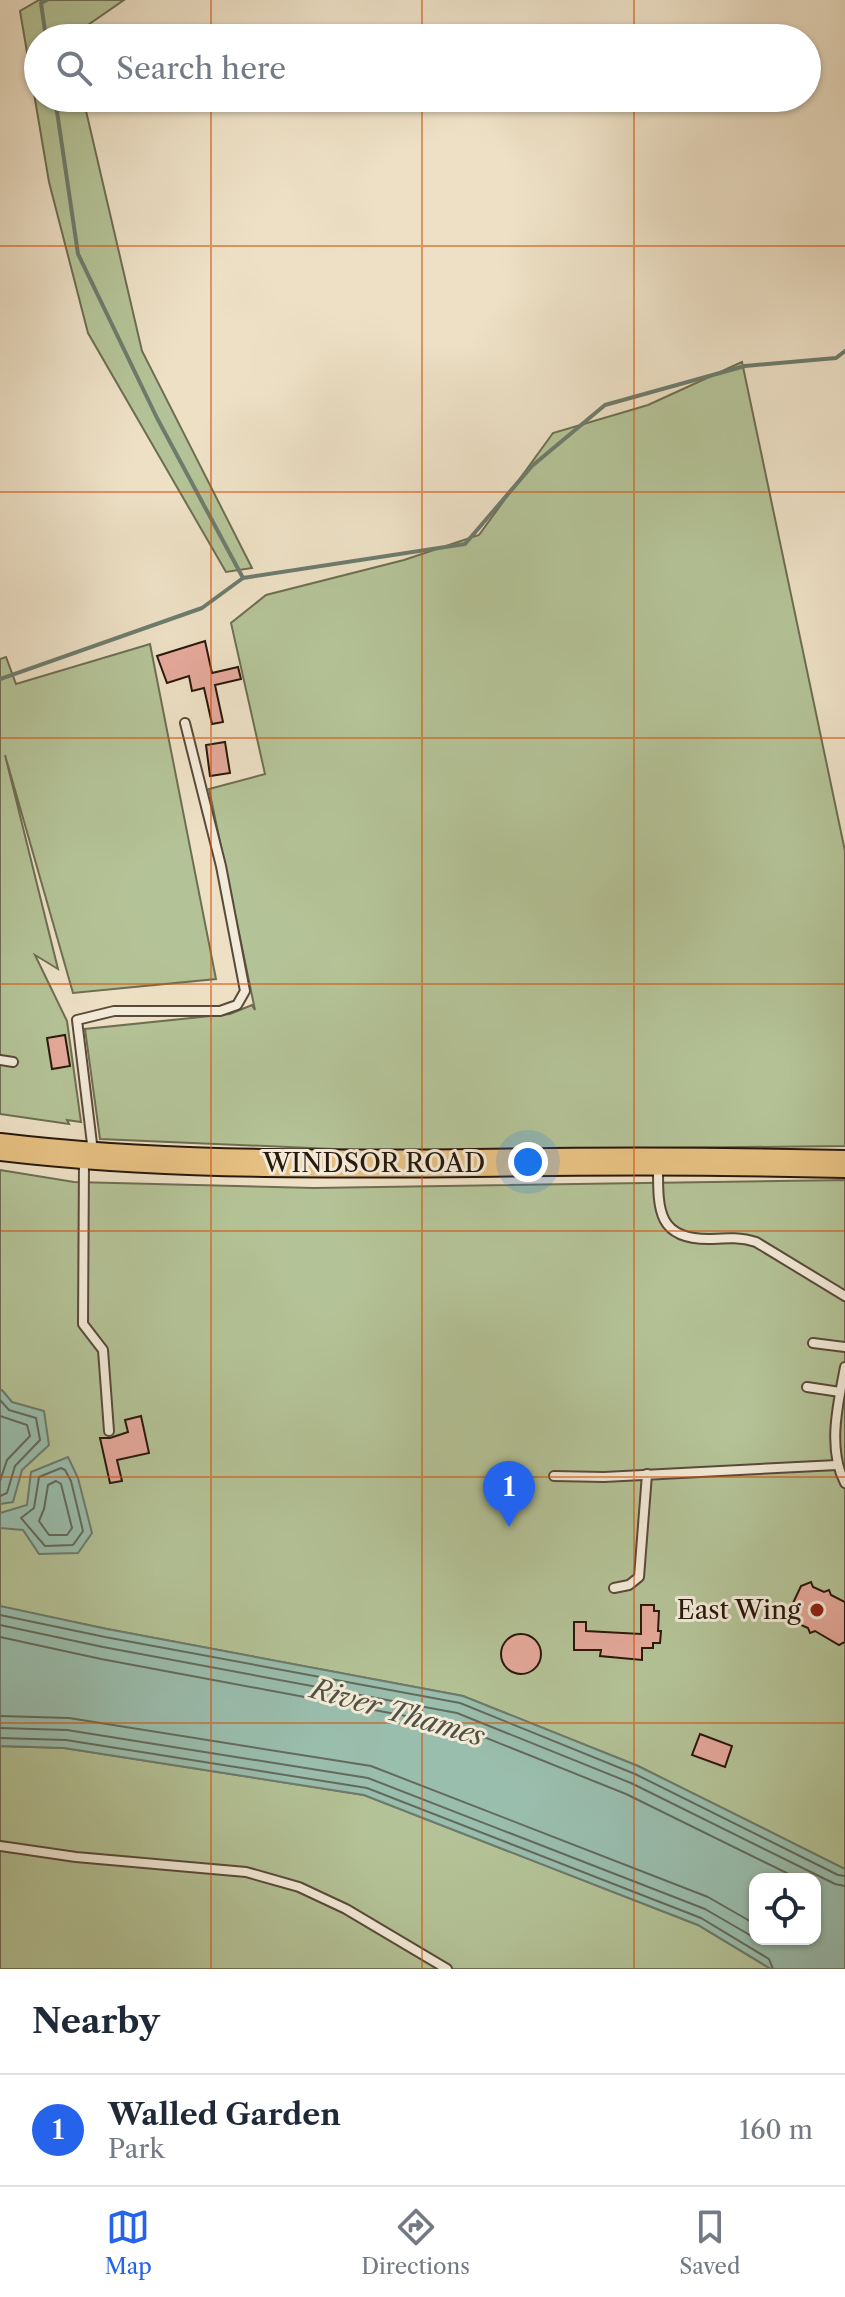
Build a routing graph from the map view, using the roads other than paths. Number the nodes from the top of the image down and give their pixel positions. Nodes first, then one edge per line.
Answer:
1 (185, 723) dead end
2 (0, 1060) edge
3 (13, 1062) dead end
4 (0, 1147) edge
5 (89, 1156) junction
6 (658, 1161) junction
7 (845, 1164) edge
8 (845, 1296) edge
9 (813, 1343) dead end
10 (845, 1347) edge
11 (845, 1367) edge
12 (807, 1387) dead end
13 (840, 1392) junction
14 (841, 1420) edge
15 (109, 1431) dead end
16 (837, 1465) junction
17 (647, 1474) junction
18 (554, 1476) dead end
19 (845, 1483) edge
20 (614, 1588) dead end
21 (0, 1846) edge
22 (447, 1969) edge

1 - 5 lane
2 - 3 lane
4 - 5 main road, WINDSOR ROAD
5 - 6 main road, WINDSOR ROAD
5 - 15 lane
6 - 7 main road, WINDSOR ROAD
6 - 8 lane
9 - 10 lane
11 - 13 lane
12 - 13 lane
13 - 14 lane
14 - 16 lane
16 - 17 lane
16 - 19 lane
17 - 18 lane
17 - 20 lane
21 - 22 lane

